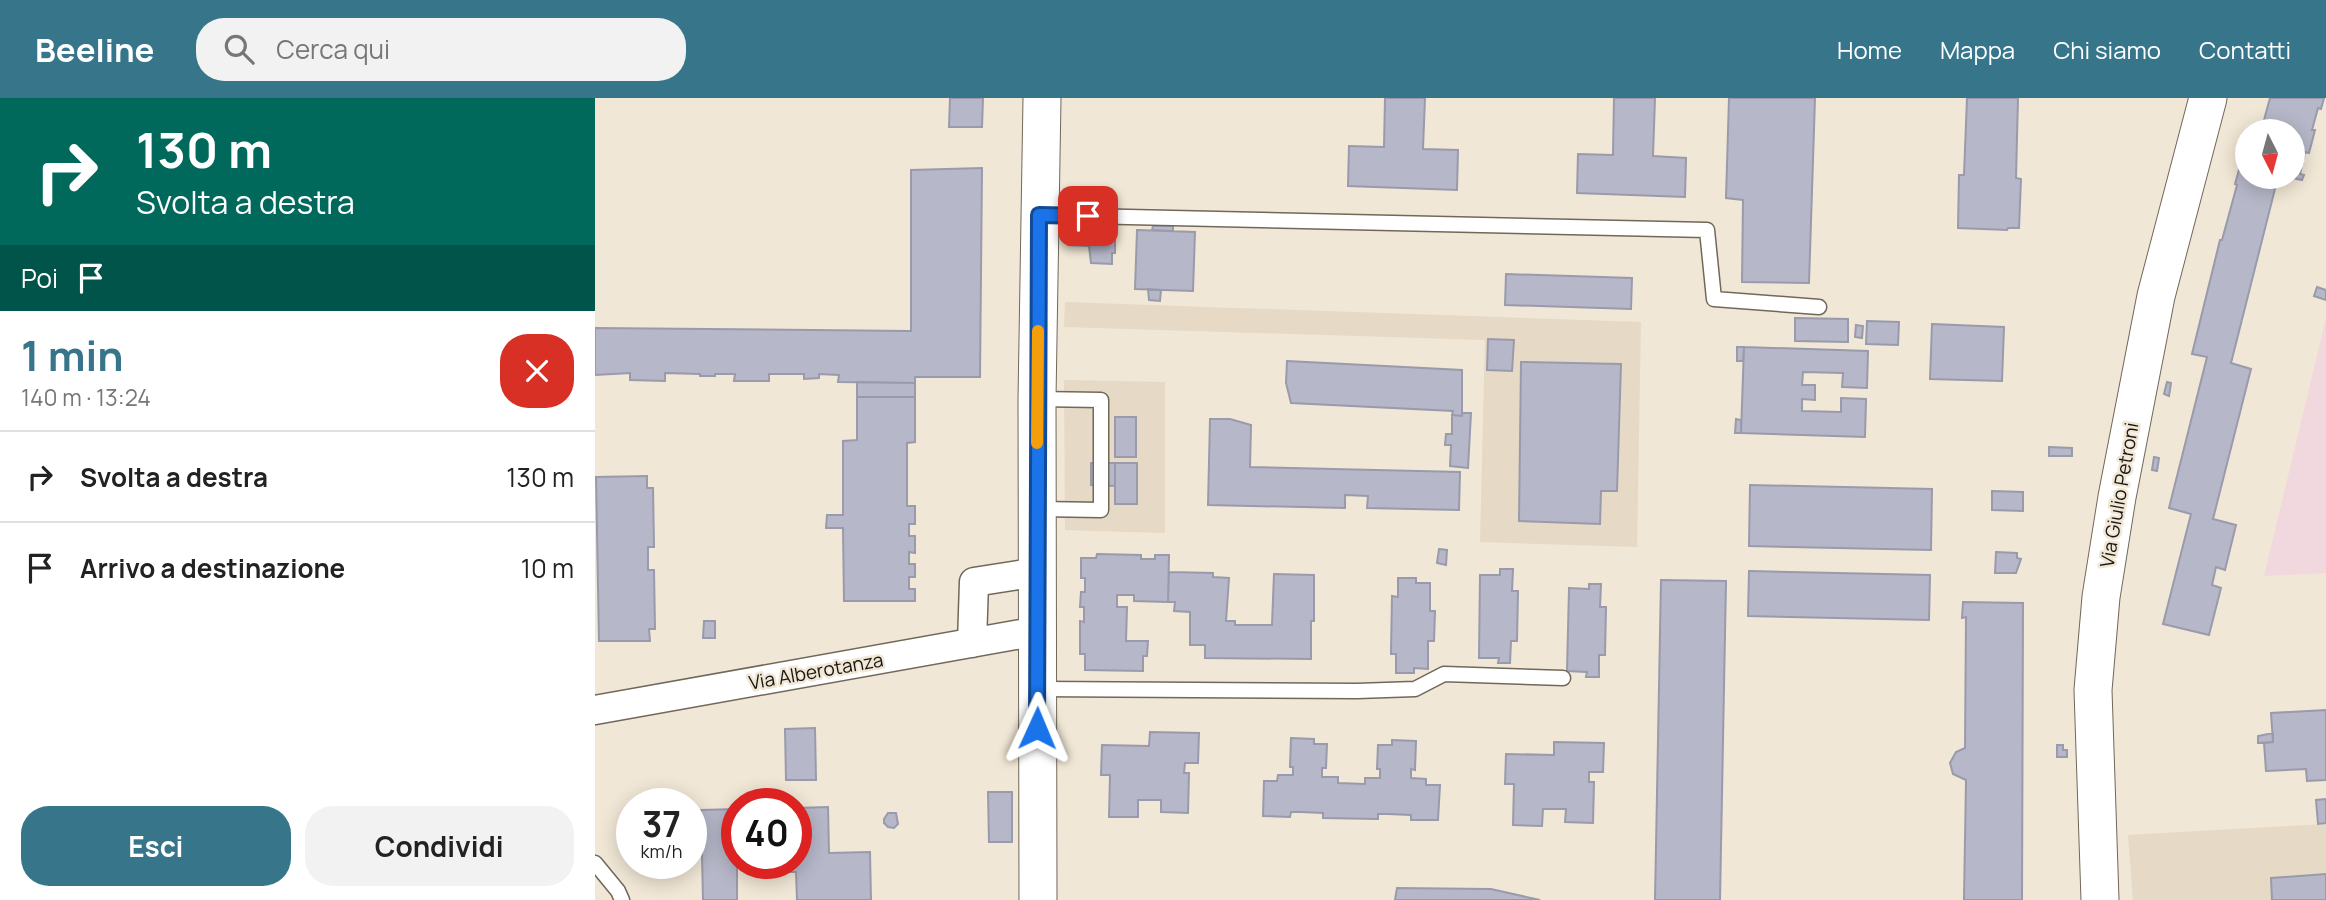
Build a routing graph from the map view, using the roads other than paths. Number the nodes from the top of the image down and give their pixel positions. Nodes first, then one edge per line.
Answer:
1 (1042, 98) edge
2 (2208, 98) edge
3 (1039, 215) junction
4 (1819, 307) dead end
5 (1037, 399) junction
6 (1038, 509) junction
7 (1038, 572) junction
8 (1038, 632) junction
9 (972, 643) junction
10 (1563, 678) dead end
11 (1038, 689) junction
12 (595, 710) edge
13 (595, 863) edge
14 (622, 900) edge
15 (1038, 900) edge
16 (2100, 900) edge

1 - 3 street
2 - 16 street, Via Giulio Petroni
3 - 4 lane
3 - 5 street
5 - 6 street
5 - 6 lane
6 - 7 street
7 - 8 street
7 - 9 street
8 - 9 street, Via Alberotanza
8 - 11 street
9 - 12 street, Via Alberotanza
10 - 11 lane
11 - 15 street
13 - 14 lane

